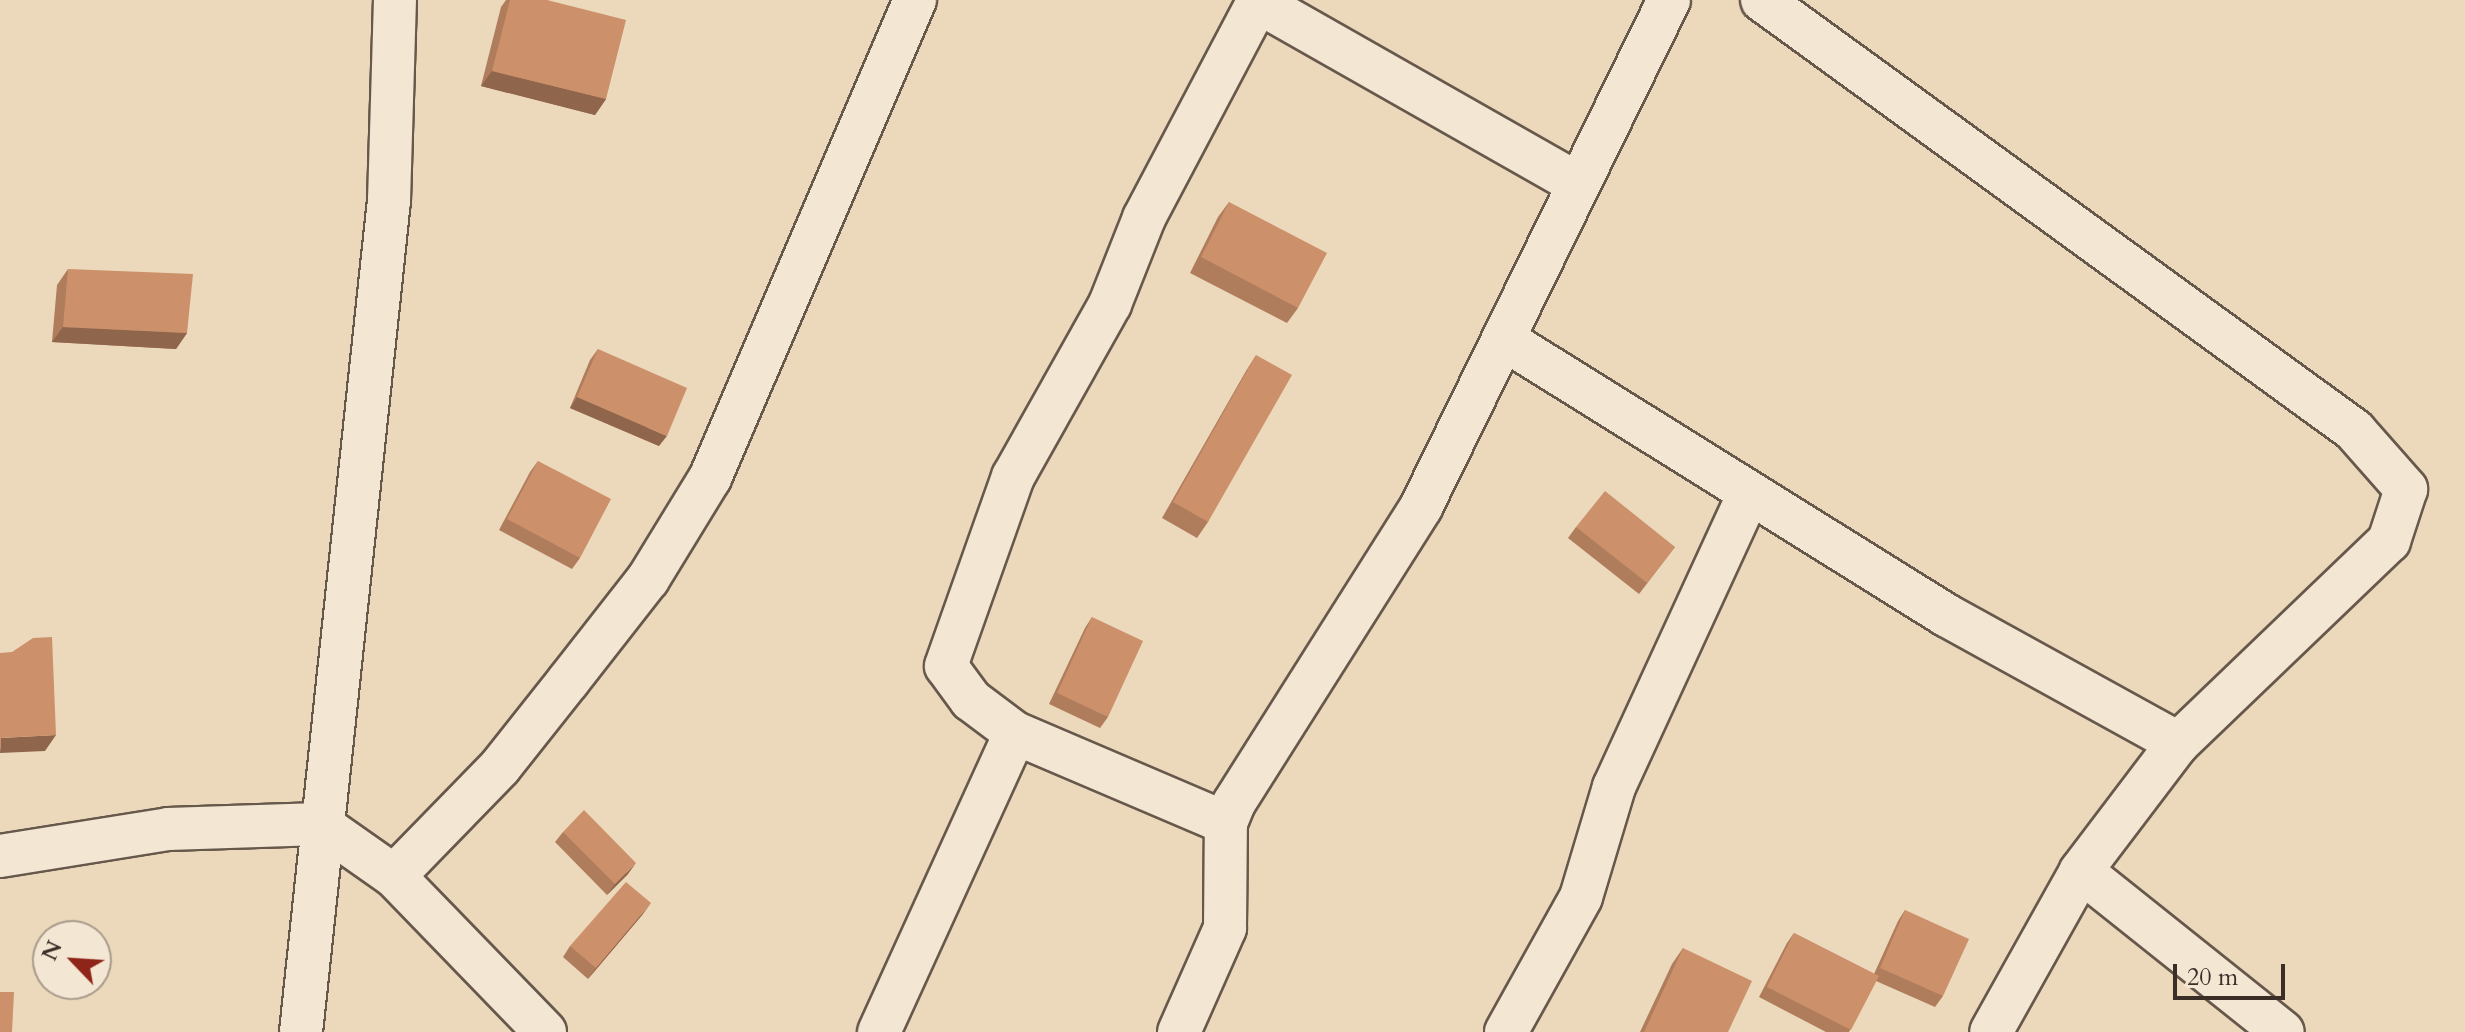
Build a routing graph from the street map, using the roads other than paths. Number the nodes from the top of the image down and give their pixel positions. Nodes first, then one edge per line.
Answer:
1 (395, 0) edge
2 (915, 0) edge
3 (1669, 0) edge
4 (1762, 0) edge
5 (1258, 1) edge
6 (1576, 183) junction
7 (1505, 340) junction
8 (1749, 494) junction
9 (1015, 733) junction
10 (2178, 743) junction
11 (1226, 823) junction
12 (320, 824) junction
13 (0, 856) edge
14 (2081, 871) junction
15 (394, 876) junction
16 (301, 1032) edge
17 (545, 1032) edge
18 (879, 1032) edge
19 (1179, 1032) edge
20 (1506, 1032) edge
21 (1991, 1032) edge
22 (2283, 1032) edge

1 - 12 street
2 - 15 street
3 - 6 street
4 - 10 street
5 - 6 street
5 - 9 street
6 - 7 street
7 - 8 street
7 - 11 street
8 - 10 street
8 - 20 street
9 - 11 street
9 - 18 street
10 - 14 street
11 - 19 street
12 - 13 street
12 - 15 street
12 - 16 street
14 - 21 street
14 - 22 street
15 - 17 street

